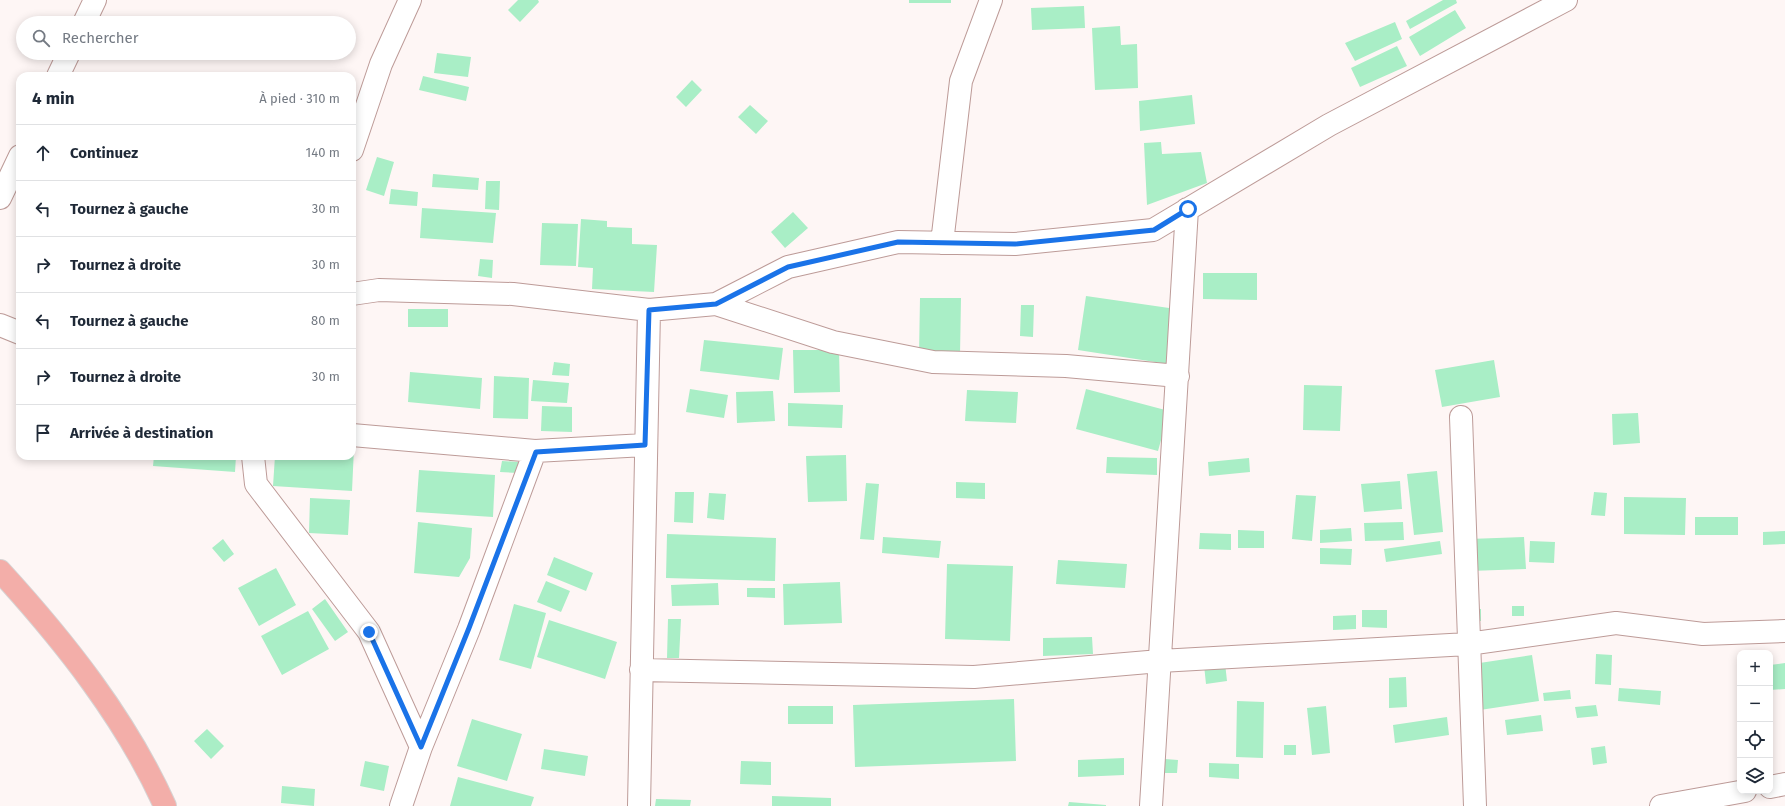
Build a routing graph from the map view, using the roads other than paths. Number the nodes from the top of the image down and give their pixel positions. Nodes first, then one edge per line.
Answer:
1 (95, 0) edge
2 (410, 0) edge
3 (991, 0) edge
4 (1566, 0) edge
5 (87, 16) edge
6 (66, 60) edge
7 (60, 72) edge
8 (356, 138) edge
9 (16, 164) edge
10 (0, 198) edge
11 (1188, 209) junction
12 (942, 243) junction
13 (356, 293) edge
14 (716, 304) junction
15 (649, 310) junction
16 (0, 325) edge
17 (16, 331) edge
18 (1178, 376) junction
19 (1461, 417) dead end
20 (356, 435) edge
21 (645, 445) junction
22 (536, 452) junction
23 (253, 460) edge
24 (0, 571) edge
25 (1785, 631) edge
26 (1468, 644) junction
27 (1160, 661) junction
28 (641, 670) junction
29 (421, 747) junction
30 (1785, 784) edge
31 (1773, 786) edge
32 (1737, 792) edge
33 (165, 806) edge
34 (401, 806) edge
35 (639, 806) edge
36 (1151, 806) edge
37 (1475, 806) edge
38 (1661, 806) edge

1 - 5 street
2 - 8 street
3 - 12 street
4 - 11 street
6 - 7 street
9 - 10 street
11 - 12 street
11 - 18 street
12 - 14 street
13 - 15 street
14 - 15 street
14 - 18 street
15 - 21 street
16 - 17 street
18 - 27 street
19 - 26 street
20 - 22 street
21 - 22 street
21 - 28 street
22 - 29 street
23 - 29 street
24 - 33 highway
25 - 26 street
26 - 27 street
26 - 37 street
27 - 28 street
27 - 36 street
28 - 35 street
29 - 34 street
30 - 31 street
32 - 38 street

